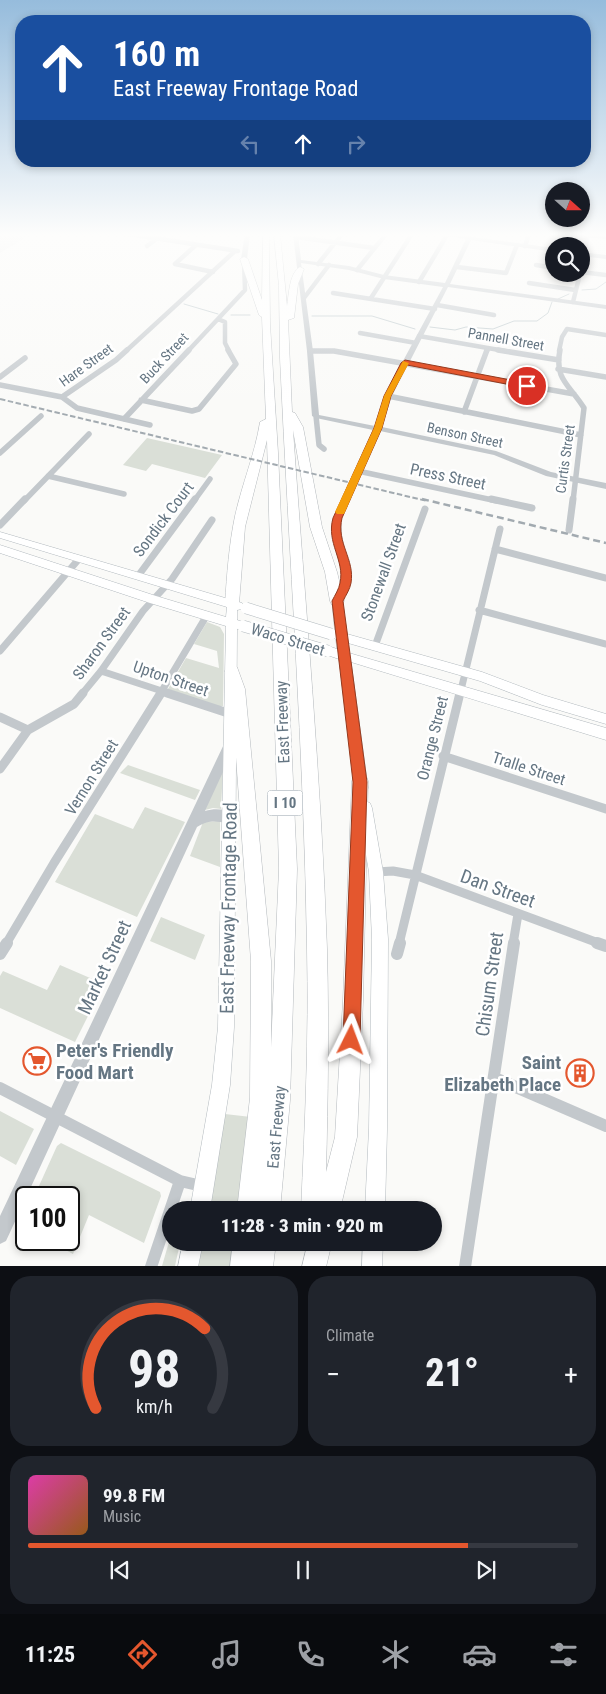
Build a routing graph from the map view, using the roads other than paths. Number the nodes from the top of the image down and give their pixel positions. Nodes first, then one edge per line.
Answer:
1 (190, 293) edge
2 (242, 293) edge
3 (256, 293) edge
4 (266, 293) edge
5 (282, 293) edge
6 (293, 293) edge
7 (305, 293) edge
8 (307, 293) edge
9 (333, 293) dead end
10 (374, 293) edge
11 (443, 293) edge
12 (502, 293) edge
13 (574, 293) edge
14 (304, 298) junction
15 (371, 298) junction
16 (573, 302) junction
17 (436, 307) junction
18 (606, 307) edge
19 (494, 314) dead end
20 (218, 319) junction
21 (266, 324) junction
22 (360, 333) dead end
23 (606, 335) edge
24 (420, 336) junction
25 (416, 343) junction
26 (488, 348) junction
27 (310, 351) junction
28 (24, 358) dead end
29 (284, 358) junction
30 (559, 360) junction
31 (405, 363) junction
32 (558, 369) junction
33 (478, 376) junction
34 (0, 377) edge
35 (606, 377) edge
36 (0, 385) edge
37 (270, 394) junction
38 (574, 394) junction
39 (388, 396) junction
40 (62, 397) junction
41 (141, 400) junction
42 (287, 408) junction
43 (464, 412) junction
44 (41, 416) dead end
45 (316, 416) junction
46 (124, 419) junction
47 (150, 425) dead end
48 (378, 428) junction
49 (89, 434) dead end
50 (581, 435) junction
51 (324, 449) dead end
52 (0, 453) edge
53 (358, 471) junction
54 (48, 476) junction
55 (210, 478) dead end
56 (575, 479) junction
57 (606, 486) edge
58 (124, 494) dead end
59 (532, 508) dead end
60 (425, 510) dead end
61 (212, 520) dead end
62 (0, 525) edge
63 (500, 529) dead end
64 (569, 530) dead end
65 (0, 535) edge
66 (0, 549) edge
67 (494, 550) junction
68 (78, 560) junction
69 (68, 571) junction
70 (138, 576) junction
71 (606, 578) edge
72 (166, 585) junction
73 (154, 600) junction
74 (338, 601) junction
75 (232, 604) junction
76 (479, 610) junction
77 (207, 615) junction
78 (238, 624) junction
79 (337, 635) junction
80 (606, 644) edge
81 (375, 646) junction
82 (0, 651) edge
83 (345, 657) junction
84 (101, 671) junction
85 (232, 671) junction
86 (464, 671) junction
87 (459, 690) junction
88 (162, 691) junction
89 (231, 714) junction
90 (0, 717) edge
91 (606, 719) edge
92 (28, 730) junction
93 (605, 734) edge
94 (230, 743) junction
95 (443, 756) junction
96 (0, 769) edge
97 (360, 782) junction
98 (606, 810) edge
99 (229, 817) junction
100 (192, 824) junction
101 (376, 872) junction
102 (415, 875) junction
103 (518, 914) junction
104 (606, 946) edge
105 (0, 954) edge
106 (397, 954) dead end
107 (495, 1078) junction
108 (0, 1088) edge
109 (56, 1116) junction
110 (606, 1126) edge
111 (180, 1180) junction
112 (204, 1187) junction
113 (202, 1201) edge
114 (251, 1201) edge
115 (269, 1201) edge
116 (313, 1201) edge
117 (330, 1201) edge
118 (375, 1201) edge
119 (0, 1235) edge
120 (191, 1251) edge
121 (244, 1251) edge
122 (263, 1251) edge
123 (312, 1251) edge
124 (317, 1251) edge
125 (373, 1251) edge
126 (151, 1266) edge
127 (188, 1266) edge
128 (242, 1266) edge
129 (261, 1266) edge
130 (312, 1266) edge
131 (372, 1266) edge
132 (465, 1266) edge

1 - 40 street, Hare Street
2 - 20 street, Buck Street
3 - 21 highway
4 - 21 highway, East Freeway / I 10
5 - 29 highway, East Freeway / I 10
6 - 29 highway
7 - 14 street
8 - 14 street
9 - 15 street
10 - 15 street
11 - 17 street
12 - 16 street
13 - 16 street
14 - 27 street
15 - 17 street
16 - 18 street
17 - 19 street
17 - 24 street
20 - 41 street, Buck Street
20 - 41 street
21 - 37 highway, East Freeway / I 10
22 - 25 street
23 - 30 street
24 - 25 street
24 - 26 street, Pannell Street
25 - 31 street
26 - 30 street, Pannell Street
26 - 33 street
27 - 31 street
27 - 45 street
28 - 34 street
29 - 42 highway, East Freeway / I 10
30 - 32 street
31 - 33 street
31 - 39 street
32 - 35 street, Pannell Street
32 - 38 street
33 - 38 street
33 - 43 street
36 - 40 street
37 - 75 highway
37 - 115 highway, East Freeway / I 10
38 - 50 street, Curtis Street
39 - 43 street
39 - 48 street
40 - 46 street
41 - 46 street, Buck Street
42 - 74 highway
42 - 116 highway, East Freeway / I 10
43 - 50 street
44 - 52 street
45 - 48 street, Benson Street
45 - 51 street
46 - 47 street
48 - 53 street
48 - 56 street, Benson Street
49 - 54 street
50 - 56 street, Curtis Street
53 - 59 street, Press Street
53 - 74 street
54 - 58 street
54 - 62 street
55 - 70 street, Sondick Court
56 - 57 street, Benson Street
56 - 64 street, Curtis Street
60 - 81 street, Stonewall Street
61 - 72 street, Sharon Street
63 - 67 street, Orange Street
65 - 68 main road, Waco Street
66 - 69 main road, Waco Street
67 - 71 street
67 - 76 street, Orange Street
68 - 69 street
68 - 70 main road, Waco Street
69 - 73 main road, Waco Street
69 - 82 street
70 - 72 main road, Waco Street
72 - 73 street, Sharon Street
72 - 75 main road, Waco Street
73 - 77 main road, Waco Street
73 - 84 street, Sharon Street
74 - 79 main road
75 - 78 main road, East Freeway Frontage Road
75 - 79 main road, Waco Street, bridge
76 - 80 street
76 - 86 street, Orange Street
77 - 78 main road, Waco Street
77 - 88 street, Vernon Street
78 - 83 main road, Waco Street, bridge
78 - 85 main road, East Freeway Frontage Road
79 - 81 main road, Waco Street
79 - 83 main road
81 - 86 main road, Waco Street
83 - 87 main road, Waco Street
83 - 97 main road
84 - 88 street, Upton Street
84 - 92 street, Sharon Street
85 - 89 main road, East Freeway Frontage Road
85 - 114 highway
86 - 87 street, Orange Street
86 - 91 main road, Waco Street
87 - 93 main road, Waco Street
87 - 95 street, Orange Street
88 - 89 street, Upton Street
88 - 105 street, Vernon Street
89 - 94 main road, East Freeway Frontage Road
90 - 92 street
91 - 93 main road
92 - 96 street, Sharon Street
94 - 99 main road, East Freeway Frontage Road
94 - 100 street, Market Street
95 - 98 street, Tralle Street
95 - 102 street, Orange Street
97 - 101 main road
97 - 117 highway
99 - 100 street
99 - 112 main road, East Freeway Frontage Road
100 - 109 street, Market Street
101 - 102 street, Dan Street
101 - 118 main road
102 - 103 street, Dan Street
102 - 106 street, Orange Street
103 - 104 street, Dan Street
103 - 107 street, Chisum Street
107 - 110 street
107 - 132 street, Chisum Street
108 - 109 street
109 - 111 street
109 - 119 street, Market Street
111 - 112 street
111 - 126 street
112 - 113 main road, East Freeway Frontage Road
120 - 127 main road
121 - 128 highway
122 - 129 highway
123 - 130 highway
124 - 130 highway
125 - 131 main road

